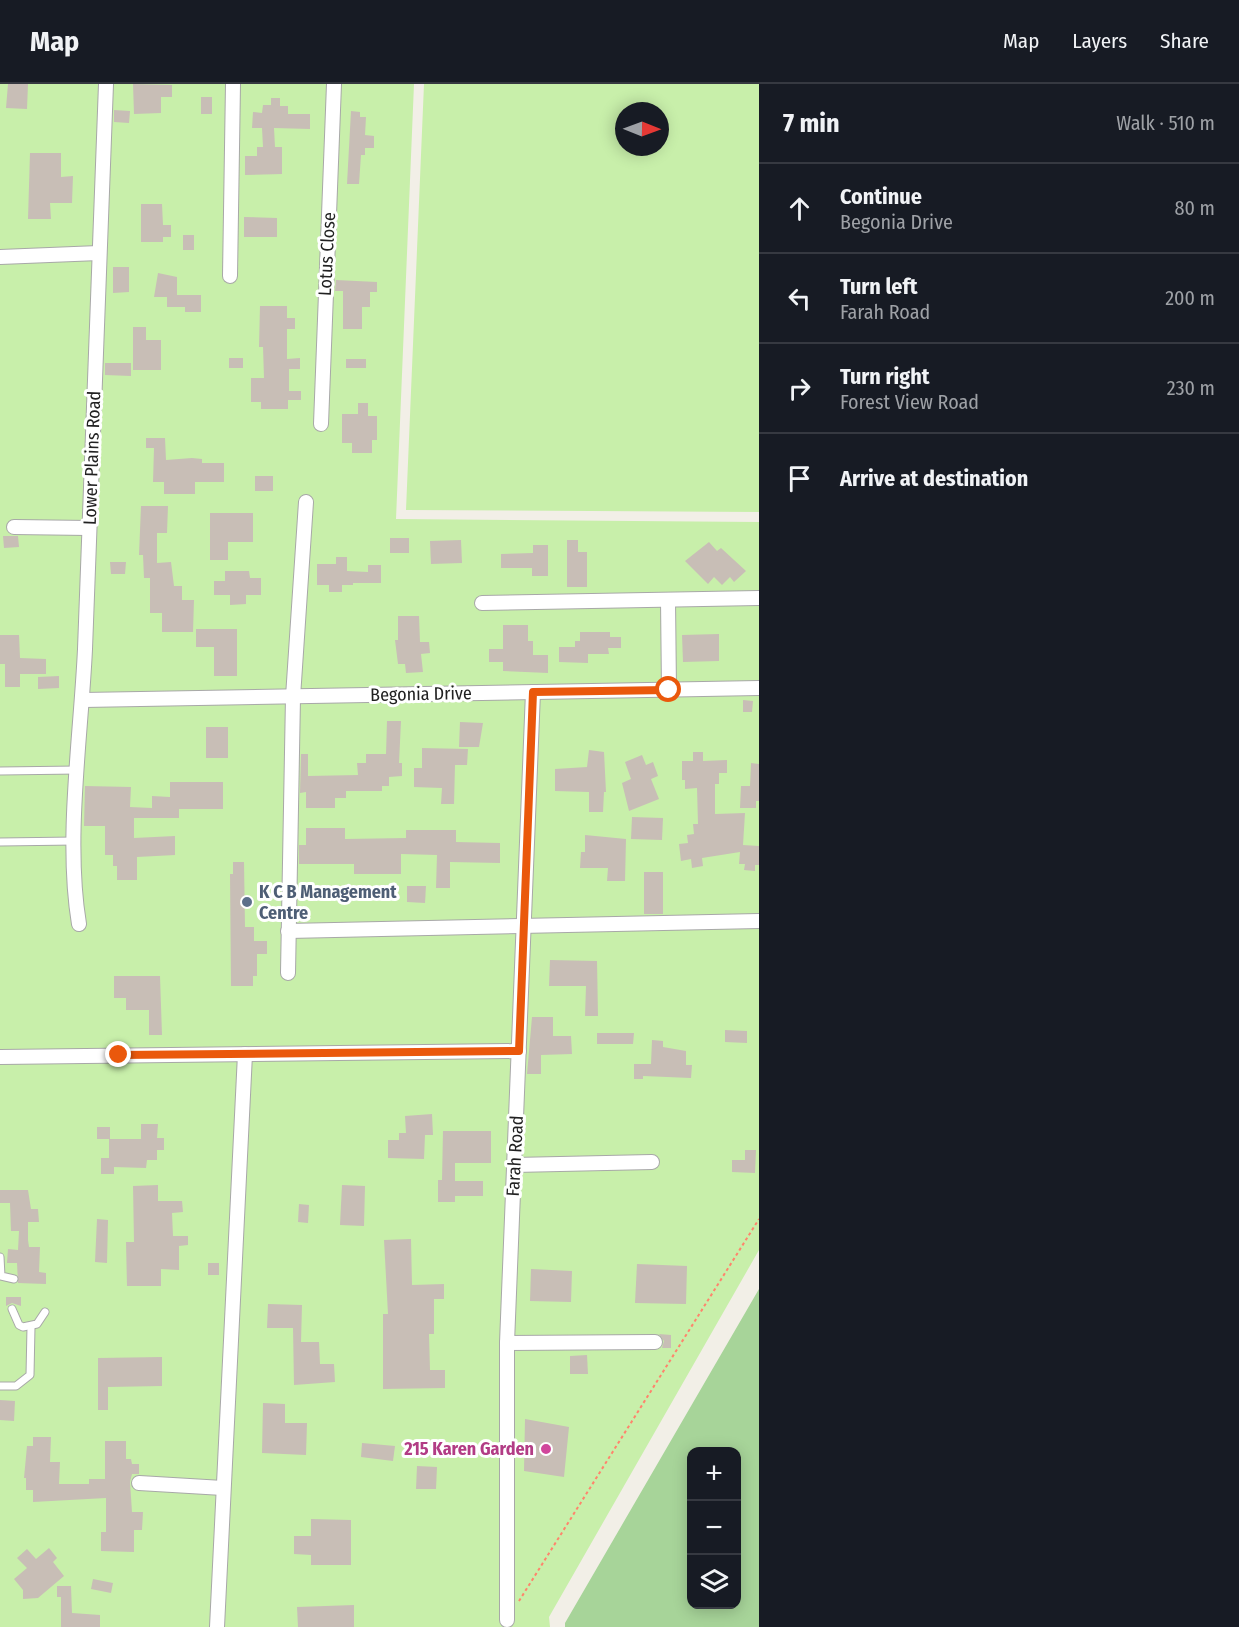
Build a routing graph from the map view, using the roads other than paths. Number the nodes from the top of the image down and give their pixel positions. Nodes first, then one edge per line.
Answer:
1 (106, 84) edge
2 (233, 84) edge
3 (334, 84) edge
4 (99, 253) junction
5 (0, 257) edge
6 (230, 276) dead end
7 (321, 424) dead end
8 (306, 502) dead end
9 (14, 527) dead end
10 (89, 528) junction
11 (759, 598) edge
12 (668, 600) junction
13 (482, 603) dead end
14 (759, 688) edge
15 (669, 690) junction
16 (533, 692) junction
17 (293, 697) junction
18 (83, 700) junction
19 (78, 770) junction
20 (0, 771) edge
21 (75, 836) junction
22 (0, 842) edge
23 (759, 921) edge
24 (79, 924) dead end
25 (524, 925) junction
26 (288, 931) junction
27 (288, 972) dead end
28 (519, 1051) junction
29 (244, 1054) junction
30 (0, 1057) edge
31 (652, 1162) dead end
32 (514, 1165) junction
33 (0, 1257) edge
34 (14, 1279) dead end
35 (12, 1309) dead end
36 (45, 1312) dead end
37 (31, 1327) junction
38 (655, 1342) dead end
39 (507, 1344) junction
40 (0, 1386) edge
41 (139, 1483) dead end
42 (223, 1488) junction
43 (507, 1620) road end
44 (217, 1627) edge

1 - 4 street, Lower Plains Road
2 - 6 street
3 - 7 street, Lotus Close
4 - 5 street
4 - 10 street, Lower Plains Road
8 - 17 street
9 - 10 street
10 - 18 street, Lower Plains Road
11 - 12 street
12 - 13 street
12 - 15 street
14 - 15 street, Begonia Drive
15 - 16 street, Begonia Drive
16 - 17 street, Begonia Drive
16 - 25 street, Farah Road
17 - 18 street, Begonia Drive
17 - 26 street
18 - 19 street, Lower Plains Road
19 - 20 lane
19 - 21 street, Lower Plains Road
21 - 22 lane
21 - 24 street, Lower Plains Road
23 - 25 street
25 - 26 street
25 - 28 street, Farah Road
26 - 27 street
28 - 29 street
28 - 32 street, Farah Road
29 - 30 street
29 - 42 street
31 - 32 street
32 - 39 street, Farah Road
33 - 34 lane
35 - 37 lane
36 - 37 lane
37 - 40 lane
38 - 39 street
39 - 43 street, Farah Road
41 - 42 street
42 - 44 street

